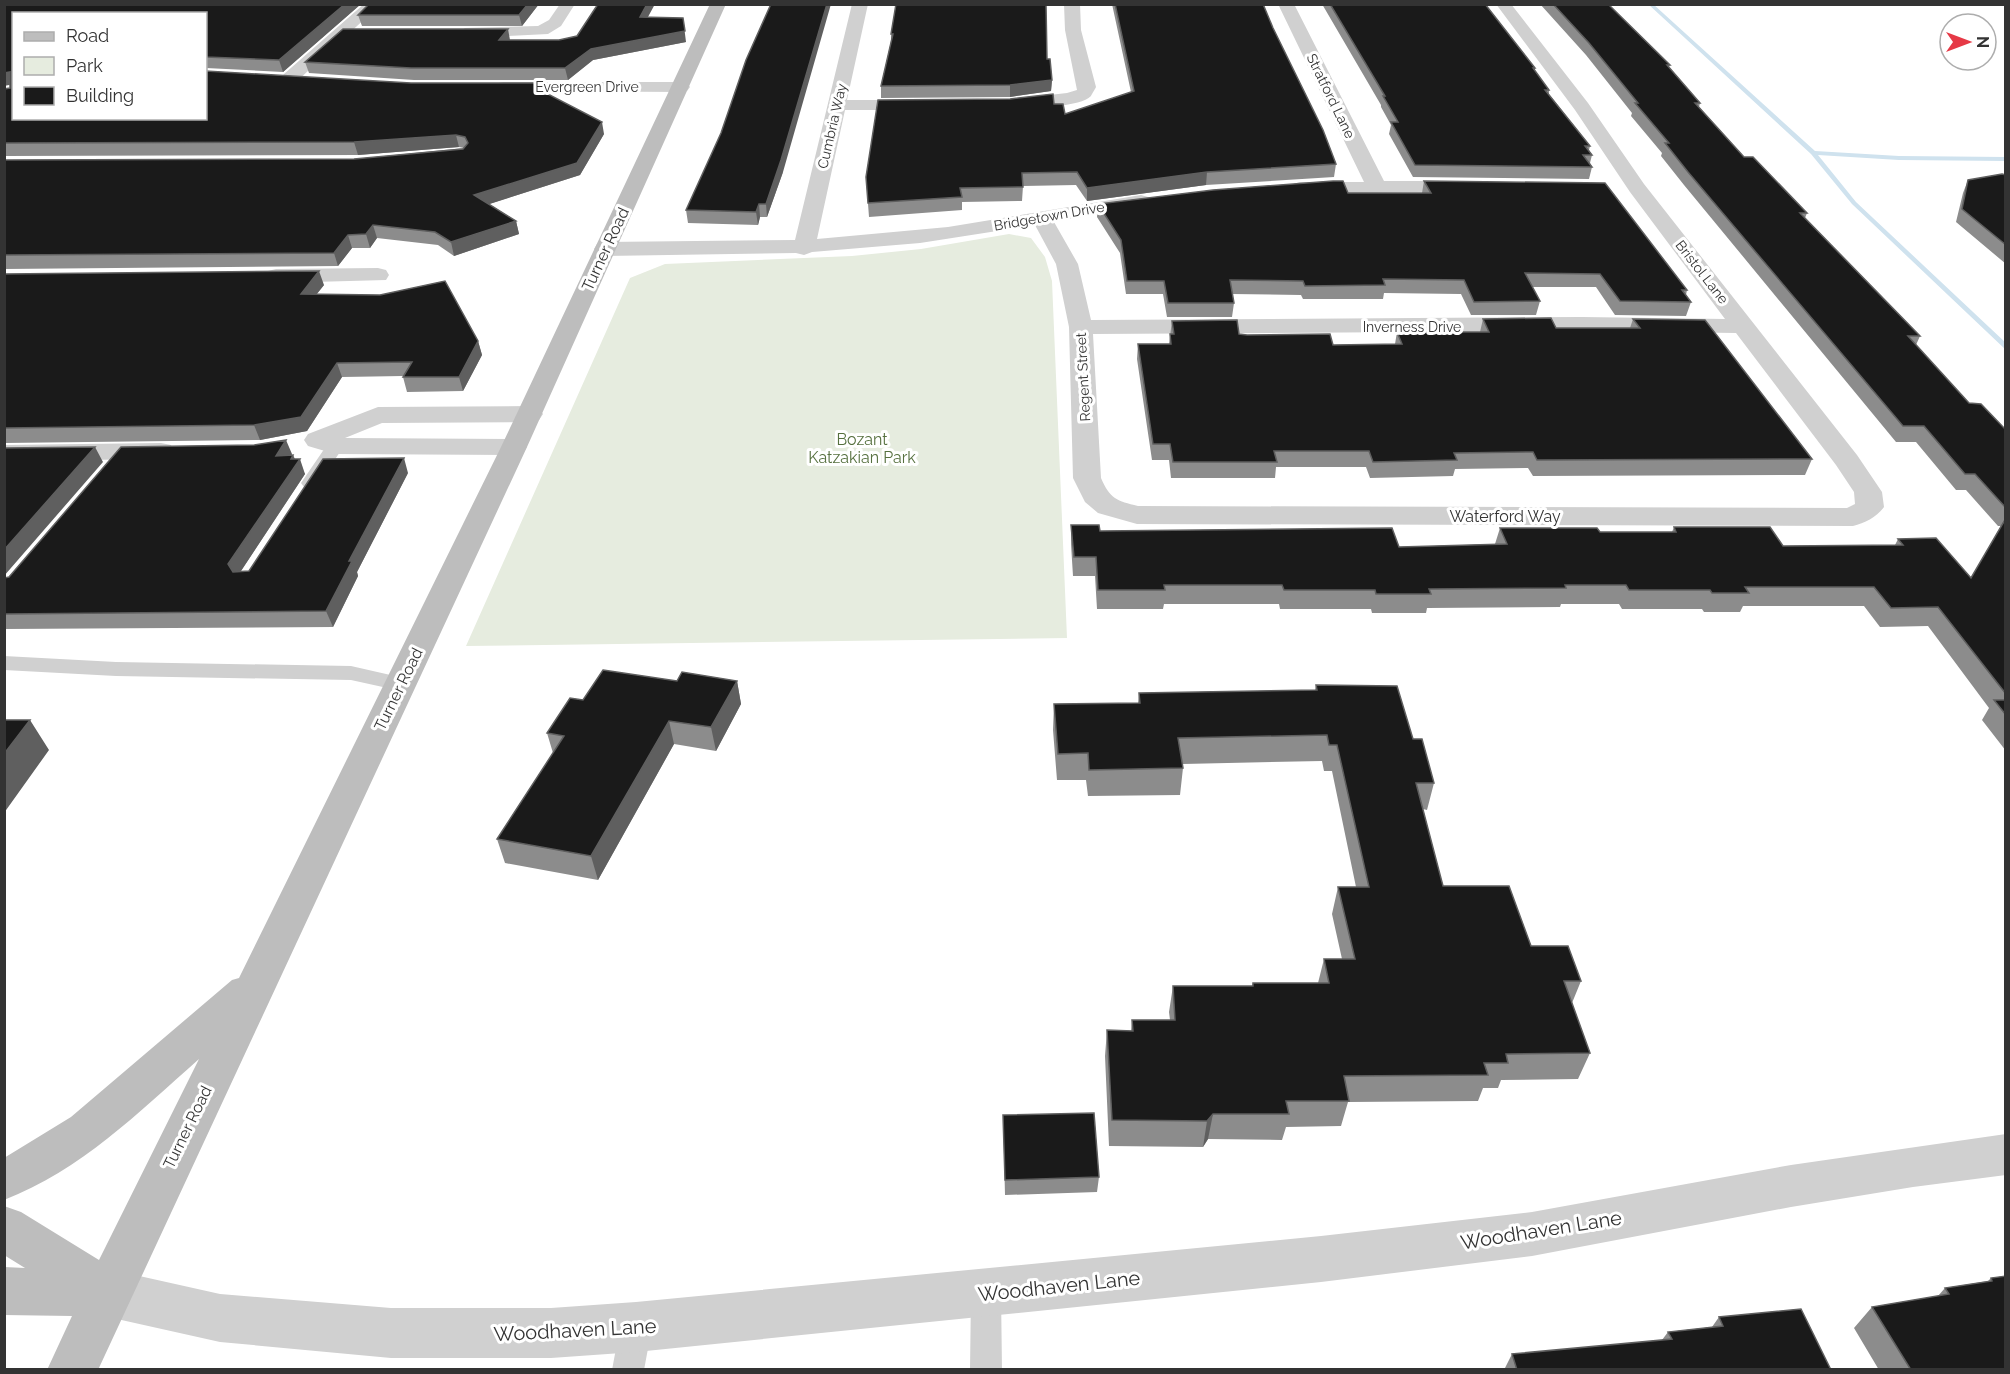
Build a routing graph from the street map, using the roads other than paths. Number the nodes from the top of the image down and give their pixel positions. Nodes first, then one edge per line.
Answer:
1 (374, 4) edge
2 (568, 4) edge
3 (718, 4) edge
4 (860, 4) edge
5 (1072, 4) edge
6 (1286, 4) edge
7 (1503, 4) edge
8 (345, 33) junction
9 (368, 33) edge
10 (448, 33) edge
11 (312, 80) edge
12 (483, 87) edge
13 (681, 87) junction
14 (989, 104) edge
15 (837, 105) junction
16 (936, 105) edge
17 (1377, 187) junction
18 (1484, 187) edge
19 (1613, 188) dead end
20 (1637, 188) junction
21 (1278, 189) edge
22 (1157, 199) edge
23 (1041, 217) junction
24 (804, 248) junction
25 (605, 249) junction
26 (378, 275) dead end
27 (250, 276) edge
28 (1744, 326) junction
29 (1081, 327) junction
30 (530, 414) junction
31 (408, 415) junction
32 (316, 443) junction
33 (390, 446) junction
34 (514, 447) junction
35 (180, 451) edge
36 (4, 453) edge
37 (298, 502) edge
38 (1870, 507) joint
39 (1137, 515) joint
40 (4, 663) edge
41 (401, 684) junction
42 (256, 983) junction
43 (2006, 1154) edge
44 (4, 1179) edge
45 (4, 1228) edge
46 (4, 1292) edge
47 (108, 1293) junction
48 (986, 1293) junction
49 (632, 1348) edge
50 (72, 1370) edge
51 (986, 1370) edge

1 - 8 street
2 - 10 street
3 - 13 main road, Turner Road
4 - 15 street, Cumbria Way
5 - 14 street
6 - 17 street, Stratford Lane
7 - 20 street, Bristol Lane
8 - 9 street
8 - 11 street
12 - 13 street, Evergreen Drive
13 - 25 main road, Turner Road
15 - 16 street
15 - 24 street, Cumbria Way
17 - 18 street
17 - 21 street
19 - 20 street
20 - 28 street, Bristol Lane
22 - 23 street, Bridgetown Drive
23 - 24 street, Bridgetown Drive
23 - 29 street, Regent Street
24 - 25 street, Bridgetown Drive
25 - 30 main road, Turner Road
26 - 27 street
28 - 29 street, Inverness Drive
28 - 38 street, Bristol Lane
29 - 39 street, Regent Street
30 - 31 street
30 - 34 main road, Turner Road
31 - 32 street
31 - 33 street
32 - 33 street
32 - 37 lane
33 - 34 street
34 - 41 main road, Turner Road
35 - 36 street
38 - 39 street, Waterford Way
40 - 41 lane
41 - 42 main road, Turner Road
42 - 44 main road
42 - 47 main road, Turner Road
43 - 48 street, Woodhaven Lane
45 - 47 main road
46 - 47 main road
47 - 49 street, Woodhaven Lane
47 - 50 main road, Turner Road
48 - 49 street, Woodhaven Lane
48 - 51 lane

